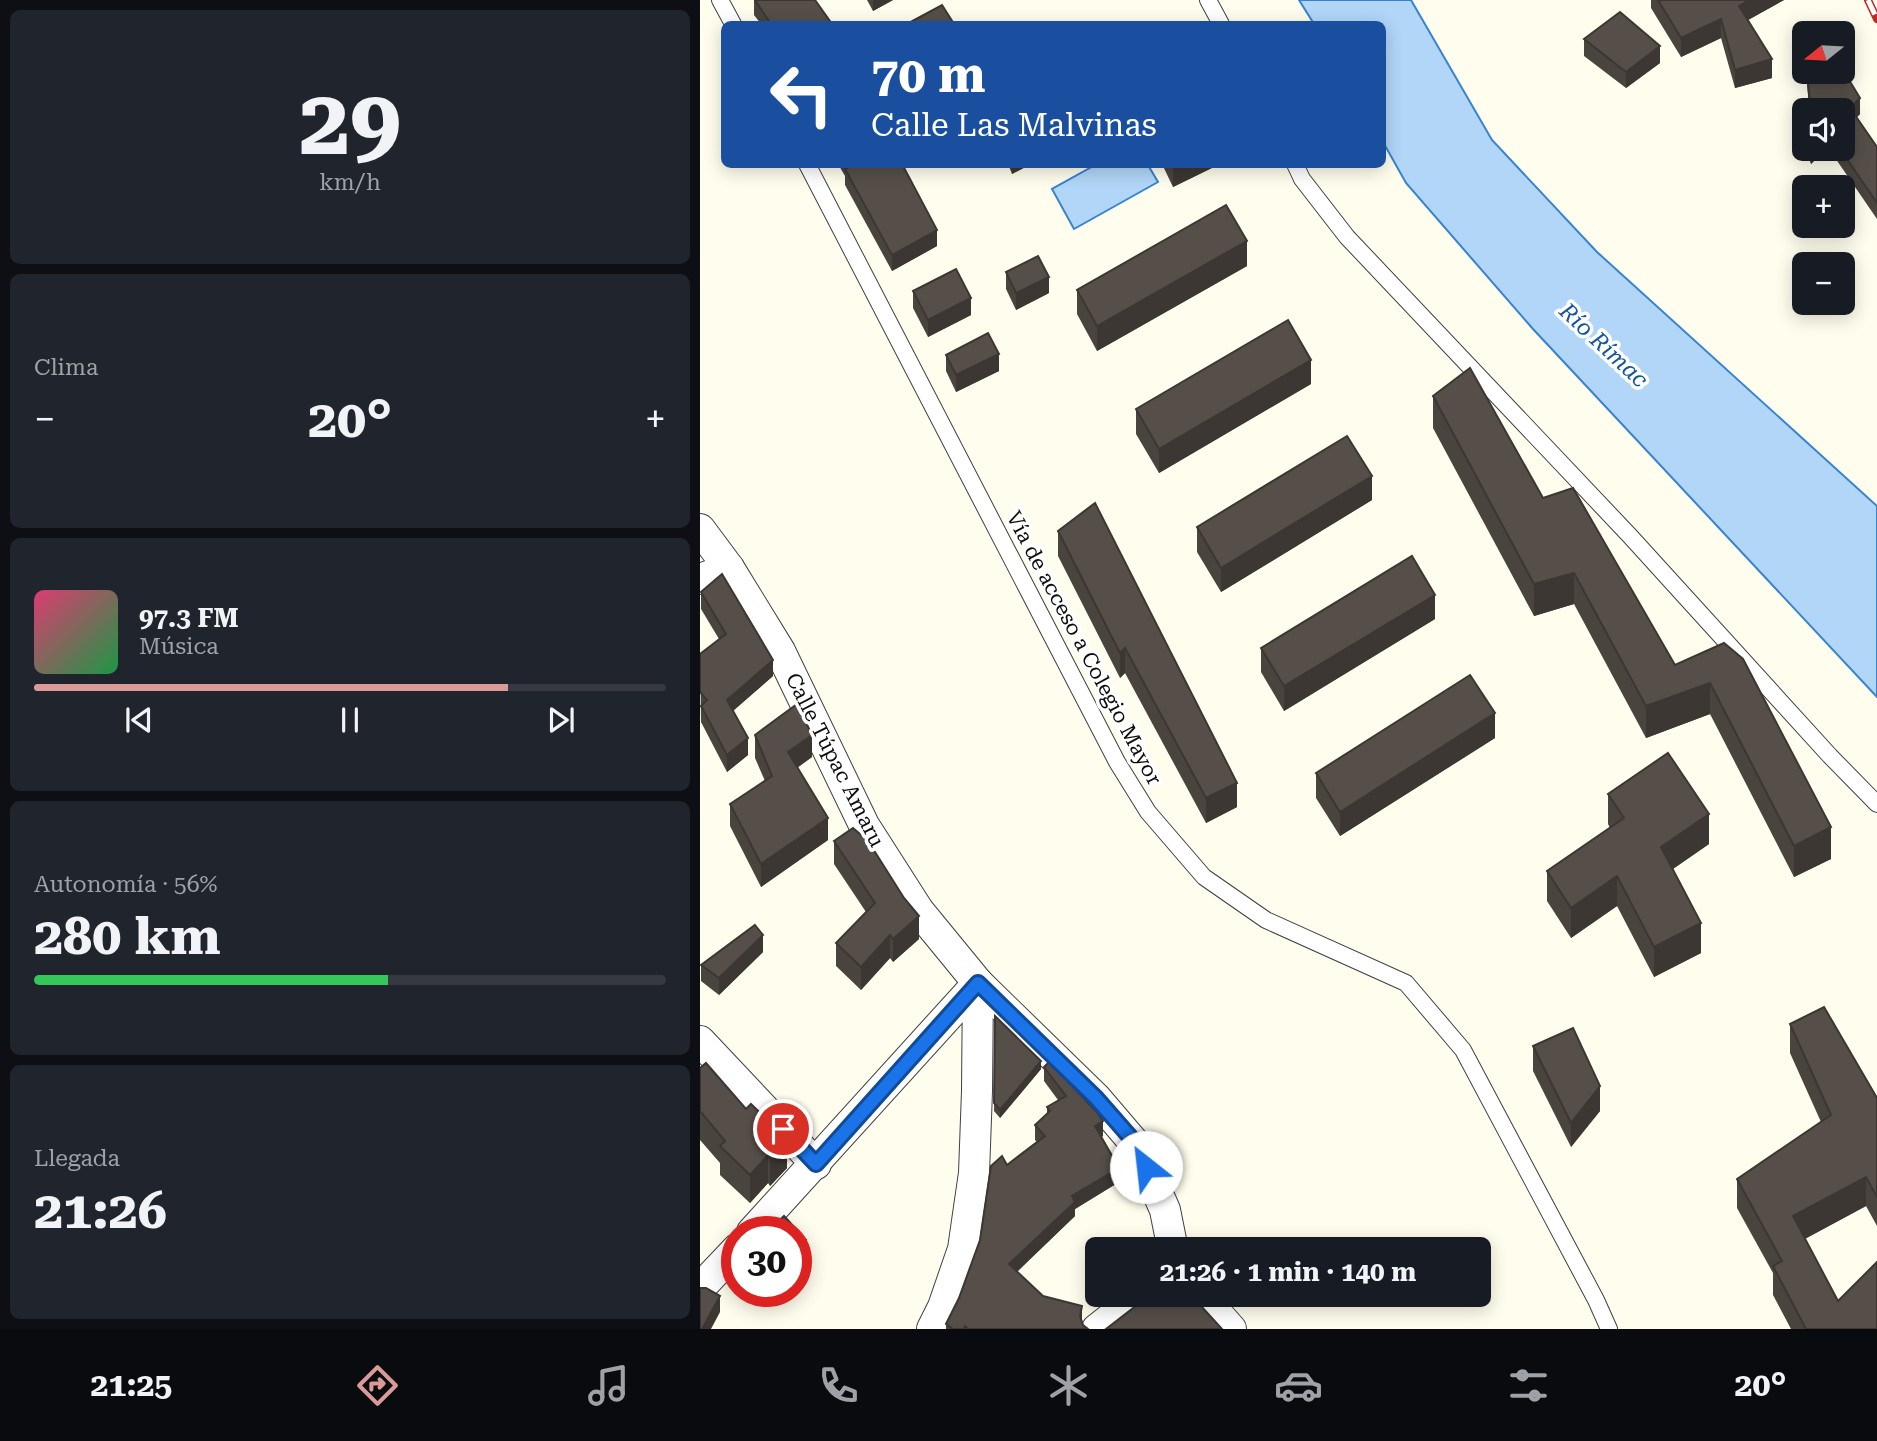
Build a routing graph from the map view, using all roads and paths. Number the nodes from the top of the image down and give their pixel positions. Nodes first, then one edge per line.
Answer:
1 (720, 0) edge
2 (1208, 0) edge
3 (731, 21) edge
4 (1218, 21) edge
5 (809, 168) edge
6 (1297, 168) edge
7 (700, 529) edge
8 (729, 568) junction
9 (700, 579) edge
10 (1877, 804) edge
11 (978, 983) junction
12 (700, 1041) edge
13 (816, 1164) junction
14 (767, 1216) edge
15 (1170, 1237) edge
16 (721, 1266) edge
17 (700, 1288) edge
18 (1125, 1307) edge
19 (1212, 1307) edge
20 (932, 1329) edge
21 (1097, 1329) edge
22 (1231, 1329) edge
23 (1609, 1329) edge

1 - 3 lane
2 - 4 lane
5 - 23 lane, Vía de acceso a Colegio Mayor
6 - 10 lane
7 - 8 street, Calle Túpac Amaru
8 - 9 street
8 - 11 street, Calle Túpac Amaru
11 - 13 street
11 - 15 street, Calle Túpac Amaru
11 - 20 street
12 - 13 street
13 - 14 street
16 - 17 street
18 - 21 street
19 - 22 street

